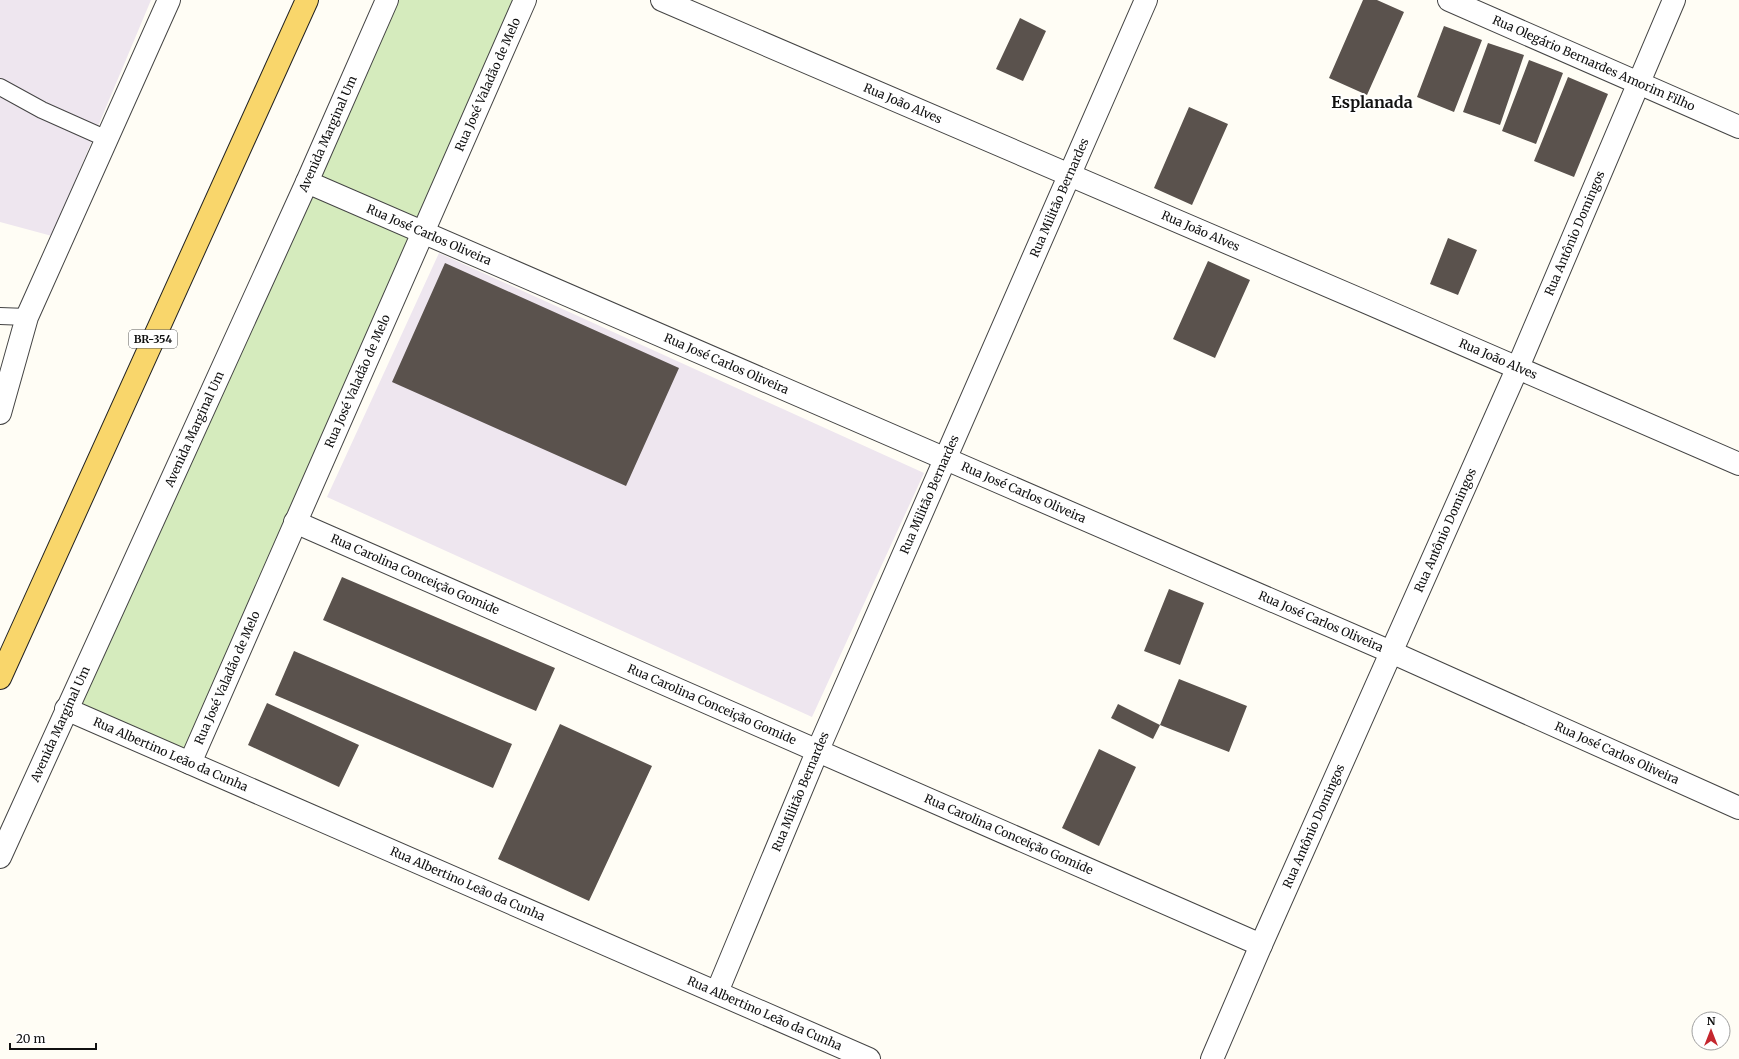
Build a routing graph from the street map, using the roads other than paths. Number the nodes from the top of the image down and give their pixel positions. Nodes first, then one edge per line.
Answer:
1 (169, 0) edge
2 (307, 0) edge
3 (387, 0) edge
4 (525, 0) edge
5 (662, 0) edge
6 (1146, 0) edge
7 (1449, 0) edge
8 (1674, 0) edge
9 (1638, 83) junction
10 (0, 86) edge
11 (1739, 127) edge
12 (107, 140) junction
13 (1069, 176) junction
14 (307, 182) junction
15 (423, 232) junction
16 (0, 316) edge
17 (27, 317) junction
18 (1518, 367) junction
19 (0, 412) edge
20 (945, 460) junction
21 (1739, 464) edge
22 (295, 522) junction
23 (1391, 652) junction
24 (0, 678) edge
25 (66, 709) junction
26 (818, 752) junction
27 (190, 763) junction
28 (1739, 808) edge
29 (0, 857) edge
30 (1261, 945) junction
31 (717, 992) junction
32 (870, 1059) edge
33 (1212, 1059) edge

1 - 12 street
2 - 24 main road, BR-354
3 - 14 street, Avenida Marginal Um
4 - 15 street, Rua José Valadão de Melo
5 - 13 street, Rua João Alves
6 - 13 street, Rua Militão Bernardes
7 - 9 street, Rua Olegário Bernardes Amorim Filho
8 - 9 street, Rua Antônio Domingos
9 - 11 street, Rua Olegário Bernardes Amorim Filho
9 - 18 street, Rua Antônio Domingos
10 - 12 lane
12 - 17 street
13 - 18 street, Rua João Alves
13 - 20 street, Rua Militão Bernardes
14 - 15 street, Rua José Carlos Oliveira
14 - 25 street, Avenida Marginal Um
15 - 20 street, Rua José Carlos Oliveira
15 - 22 street, Rua José Valadão de Melo
16 - 17 lane
17 - 19 street
18 - 21 street, Rua João Alves
18 - 23 street, Rua Antônio Domingos
20 - 23 street, Rua José Carlos Oliveira
20 - 26 street, Rua Militão Bernardes
22 - 26 street, Rua Carolina Conceição Gomide
22 - 27 street, Rua José Valadão de Melo
23 - 28 street, Rua José Carlos Oliveira
23 - 30 street, Rua Antônio Domingos
25 - 27 street, Rua Albertino Leão da Cunha
25 - 29 street, Avenida Marginal Um
26 - 30 street, Rua Carolina Conceição Gomide
26 - 31 street, Rua Militão Bernardes
27 - 31 street, Rua Albertino Leão da Cunha
30 - 33 street, Rua Antônio Domingos
31 - 32 street, Rua Albertino Leão da Cunha

